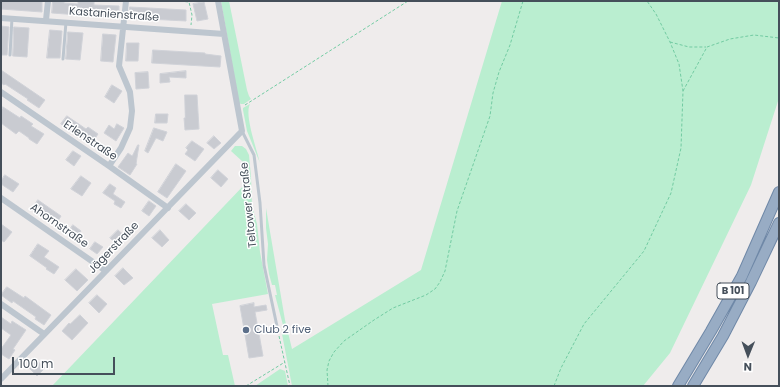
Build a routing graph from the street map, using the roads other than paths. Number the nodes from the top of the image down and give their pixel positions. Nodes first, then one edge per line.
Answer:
1 (48, 1) edge
2 (126, 1) edge
3 (218, 1) edge
4 (1, 18) edge
5 (12, 18) junction
6 (46, 20) junction
7 (66, 22) junction
8 (123, 26) junction
9 (224, 34) junction
10 (10, 55) dead end
11 (63, 59) dead end
12 (1, 92) edge
13 (242, 131) junction
14 (109, 166) junction
15 (779, 192) edge
16 (1, 198) edge
17 (168, 208) junction
18 (779, 223) edge
19 (106, 271) junction
20 (1, 304) edge
21 (278, 331) road end
22 (44, 334) junction
23 (1, 379) edge
24 (678, 386) edge
25 (693, 386) edge

1 - 6 street
2 - 8 street
3 - 9 street, Teltower Straße
4 - 5 street, Kastanienstraße
5 - 6 street, Kastanienstraße
5 - 10 lane
6 - 7 street, Kastanienstraße
7 - 8 street, Kastanienstraße
7 - 11 lane
8 - 9 street, Kastanienstraße
8 - 14 street
9 - 13 street, Teltower Straße
12 - 14 street, Erlenstraße
13 - 17 street, Jägerstraße
13 - 21 lane, Teltower Straße
14 - 17 street, Erlenstraße
15 - 24 highway, B 101
16 - 19 street, Ahornstraße
17 - 19 street, Jägerstraße
18 - 25 highway, B 101
19 - 22 street, Jägerstraße
20 - 22 street
22 - 23 street, Jägerstraße

